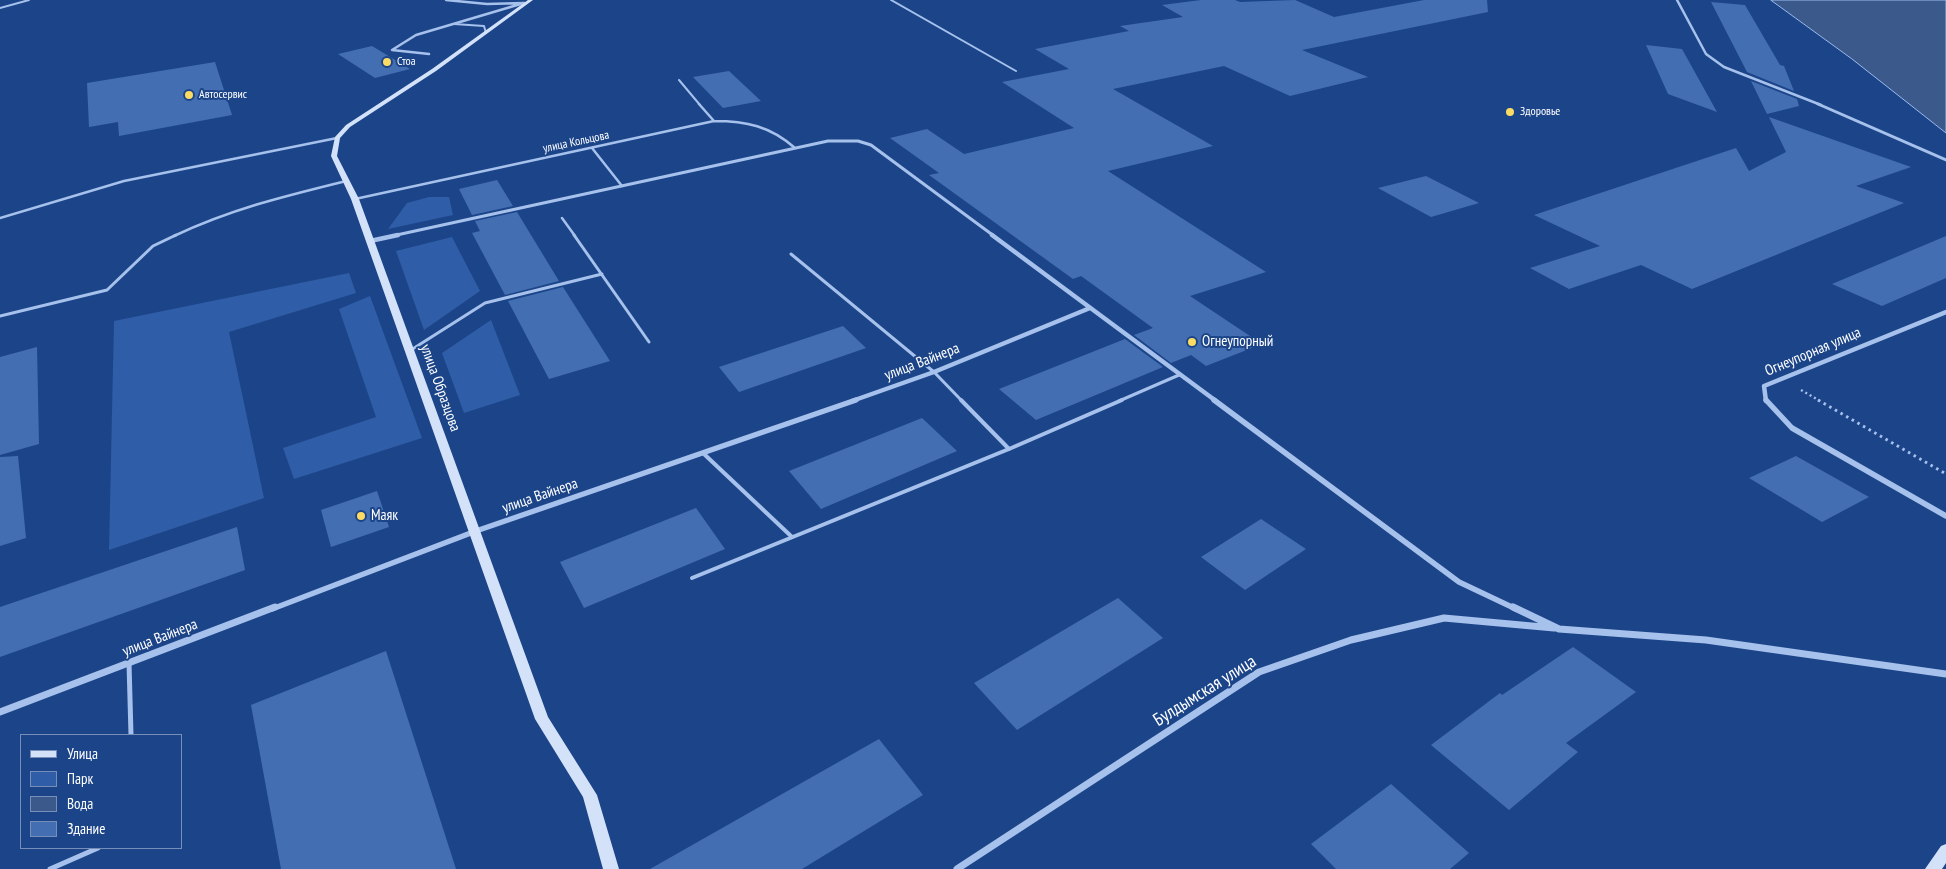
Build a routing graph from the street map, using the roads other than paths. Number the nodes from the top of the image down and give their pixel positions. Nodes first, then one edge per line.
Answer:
1 (29, 0) edge
2 (446, 0) edge
3 (531, 0) edge
4 (891, 0) edge
5 (1677, 0) edge
6 (524, 3) junction
7 (0, 8) edge
8 (450, 24) junction
9 (486, 33) junction
10 (429, 54) dead end
11 (1016, 71) dead end
12 (679, 80) dead end
13 (714, 121) junction
14 (337, 138) junction
15 (592, 148) junction
16 (795, 148) junction
17 (1946, 160) edge
18 (346, 181) junction
19 (622, 186) junction
20 (355, 199) junction
21 (0, 218) edge
22 (562, 218) dead end
23 (370, 241) junction
24 (791, 254) dead end
25 (602, 274) junction
26 (1090, 308) junction
27 (1946, 312) edge
28 (0, 316) edge
29 (649, 342) dead end
30 (411, 350) junction
31 (934, 372) junction
32 (1179, 375) junction
33 (1008, 449) junction
34 (704, 454) junction
35 (1946, 516) edge
36 (476, 531) junction
37 (792, 537) junction
38 (692, 578) dead end
39 (1559, 629) junction
40 (129, 663) junction
41 (1946, 674) edge
42 (0, 712) edge
43 (131, 734) edge
44 (96, 849) edge
45 (1946, 851) edge
46 (50, 869) edge
47 (611, 869) edge
48 (957, 869) edge
49 (1933, 869) edge

1 - 7 lane
2 - 6 street
3 - 6 main road
4 - 11 lane
5 - 17 street
6 - 8 street
6 - 9 main road
8 - 9 lane
8 - 10 street
9 - 14 main road
12 - 13 lane
13 - 15 lane, улица Кольцова
13 - 16 lane, улица Кольцова
14 - 18 main road, улица Образцова
14 - 21 lane
15 - 19 lane
15 - 20 lane, улица Кольцова
16 - 19 street
16 - 26 street
18 - 20 main road, улица Образцова
18 - 28 lane
19 - 23 street
20 - 23 main road, улица Образцова
22 - 25 lane
23 - 30 main road, улица Образцова
24 - 31 lane
25 - 29 lane
25 - 30 lane
26 - 31 street, улица Вайнера
26 - 32 street
27 - 35 street, Огнеупорная улица
30 - 36 main road, улица Образцова
31 - 33 lane
31 - 34 street, улица Вайнера
32 - 33 lane
32 - 39 street
33 - 37 lane
34 - 36 street, улица Вайнера
34 - 37 lane
36 - 40 street, улица Вайнера
36 - 47 main road, улица Образцова
37 - 38 lane
39 - 41 street, Булдымская улица
39 - 48 street, Булдымская улица
40 - 42 street, улица Вайнера
40 - 43 lane
44 - 46 lane
45 - 49 main road

